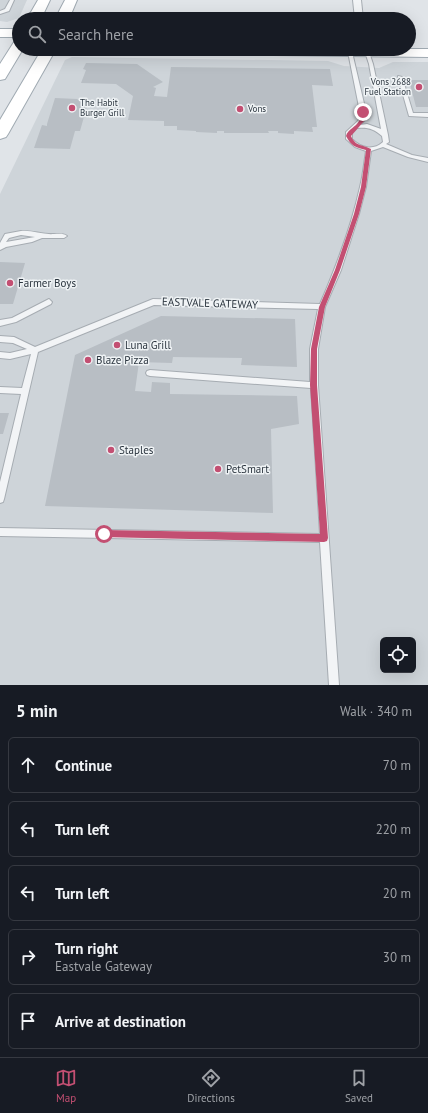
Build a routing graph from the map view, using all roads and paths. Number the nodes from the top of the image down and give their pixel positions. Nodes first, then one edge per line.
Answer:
1 (12, 0) edge
2 (44, 0) edge
3 (71, 0) edge
4 (357, 0) edge
5 (0, 12) edge
6 (38, 12) edge
7 (65, 12) edge
8 (358, 12) edge
9 (0, 33) edge
10 (12, 39) edge
11 (416, 40) edge
12 (428, 41) edge
13 (12, 45) edge
14 (2, 47) dead end
15 (416, 52) edge
16 (428, 53) edge
17 (12, 55) edge
18 (44, 56) edge
19 (352, 56) edge
20 (368, 56) edge
21 (0, 76) edge
22 (400, 77) dead end
23 (405, 94) junction
24 (412, 94) dead end
25 (428, 115) edge
26 (356, 127) junction
27 (0, 134) edge
28 (386, 135) junction
29 (384, 145) junction
30 (369, 149) junction
31 (428, 160) edge
32 (64, 236) dead end
33 (1, 247) edge
34 (49, 302) dead end
35 (322, 307) junction
36 (0, 323) edge
37 (0, 339) edge
38 (35, 350) junction
39 (0, 355) edge
40 (150, 373) dead end
41 (314, 385) junction
42 (0, 390) edge
43 (26, 391) junction
44 (4, 465) edge
45 (0, 500) edge
46 (0, 532) edge
47 (324, 538) junction
48 (334, 685) edge

1 - 5 lane
2 - 6 main road
3 - 7 main road
4 - 8 street
9 - 10 main road
11 - 12 main road
13 - 14 main road
15 - 16 main road
17 - 21 main road
18 - 27 main road
19 - 26 lane
20 - 28 lane
22 - 23 lane
23 - 24 lane
23 - 25 lane
26 - 28 lane
26 - 30 lane
28 - 29 lane
29 - 30 lane
29 - 31 lane
30 - 35 lane
32 - 33 lane
34 - 36 lane
35 - 38 lane, EASTVALE GATEWAY
35 - 41 lane
37 - 38 lane
38 - 39 lane, EASTVALE GATEWAY
38 - 43 lane
40 - 41 lane
41 - 47 lane
42 - 43 lane
43 - 44 lane
44 - 45 lane
46 - 47 lane
47 - 48 lane

